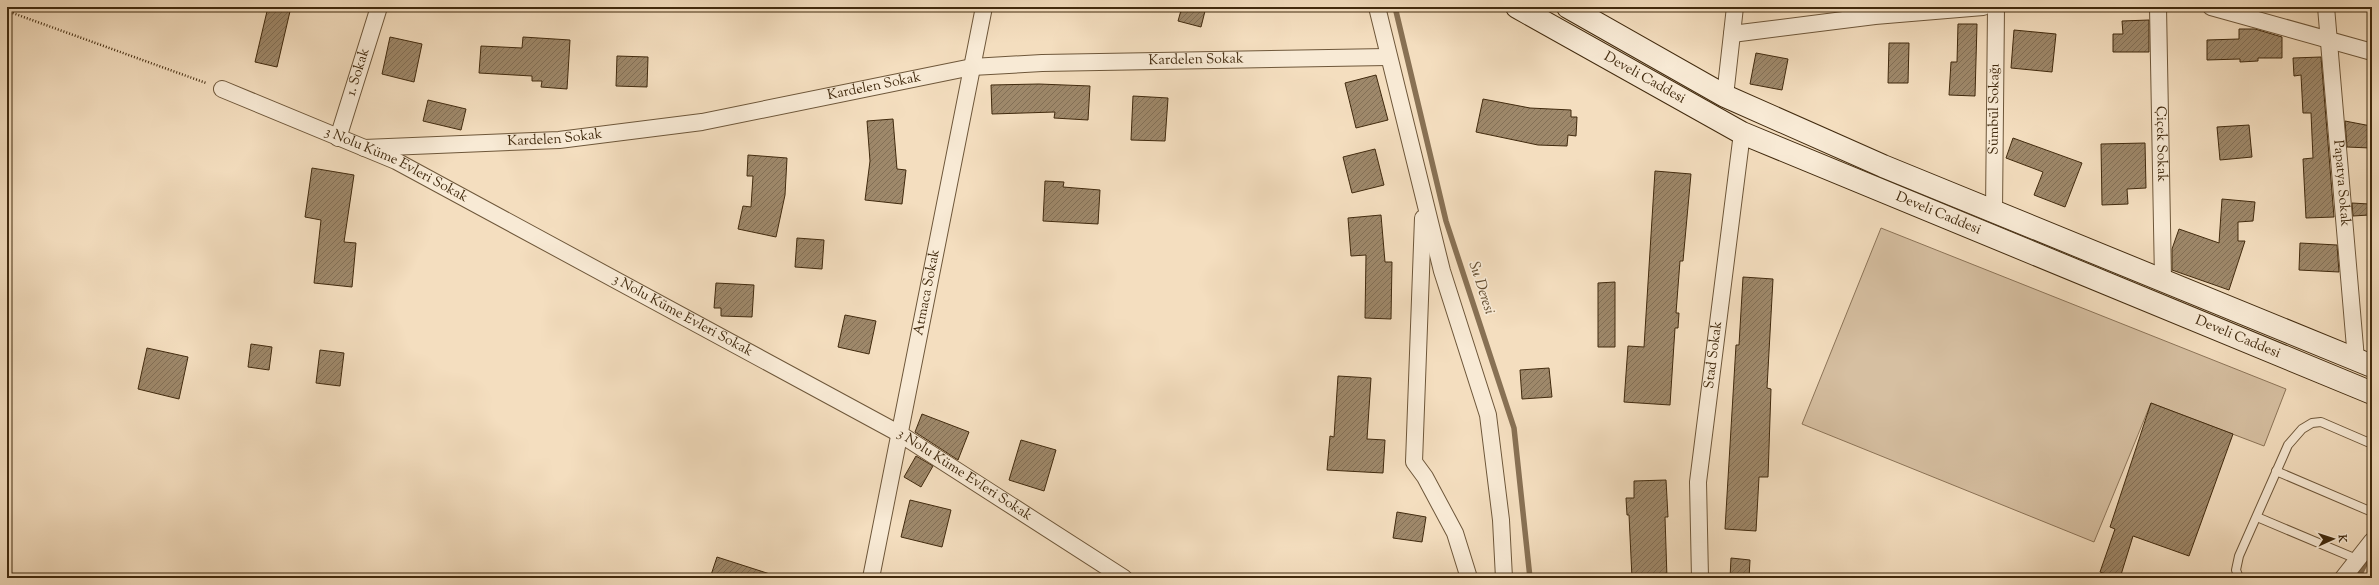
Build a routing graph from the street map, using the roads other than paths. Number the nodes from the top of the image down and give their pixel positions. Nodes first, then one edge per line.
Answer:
1 (379, 7) edge
2 (984, 7) edge
3 (1377, 7) edge
4 (1517, 7) edge
5 (1568, 7) edge
6 (1735, 7) edge
7 (1983, 7) edge
8 (1996, 7) edge
9 (2158, 7) edge
10 (2211, 7) edge
11 (2326, 7) edge
12 (1846, 13) edge
13 (1732, 34) junction
14 (2329, 40) junction
15 (2372, 52) edge
16 (1387, 57) junction
17 (972, 67) junction
18 (222, 89) road end
19 (1725, 96) junction
20 (1742, 133) junction
21 (338, 138) junction
22 (364, 148) junction
23 (1423, 200) junction
24 (1994, 211) junction
25 (2163, 280) junction
26 (2364, 363) edge
27 (2372, 393) edge
28 (900, 434) junction
29 (2372, 444) edge
30 (2276, 471) junction
31 (2372, 512) edge
32 (2257, 517) junction
33 (2372, 541) edge
34 (2359, 560) junction
35 (871, 578) edge
36 (1124, 578) edge
37 (1469, 578) edge
38 (1504, 578) edge
39 (1700, 578) edge
40 (2239, 578) edge
41 (2343, 578) edge

1 - 21 street, 1. Sokak
2 - 17 street, Atmaca Sokak
3 - 16 street
4 - 20 main road, Develi Caddesi
5 - 19 main road, Develi Caddesi
6 - 13 street
7 - 12 street
8 - 24 street, Sümbül Sokağı
9 - 25 street, Çiçek Sokak
10 - 14 street
11 - 14 street, Papatya Sokak
12 - 13 street
13 - 19 street
14 - 15 street
14 - 26 street, Papatya Sokak
16 - 17 street, Kardelen Sokak
16 - 23 street
17 - 22 street, Kardelen Sokak
17 - 28 street, Atmaca Sokak
18 - 21 street, 3 Nolu Küme Evleri Sokak
19 - 24 main road, Develi Caddesi
20 - 27 main road, Develi Caddesi
20 - 39 street, Stad Sokak
21 - 22 street, 3 Nolu Küme Evleri Sokak
22 - 28 street, 3 Nolu Küme Evleri Sokak
23 - 37 street
23 - 38 street
24 - 25 main road, Develi Caddesi
25 - 26 main road, Develi Caddesi
28 - 35 street, Atmaca Sokak
28 - 36 street, 3 Nolu Küme Evleri Sokak
29 - 30 lane
30 - 31 lane
30 - 32 lane
32 - 34 lane
32 - 40 lane
33 - 34 street
34 - 41 street

